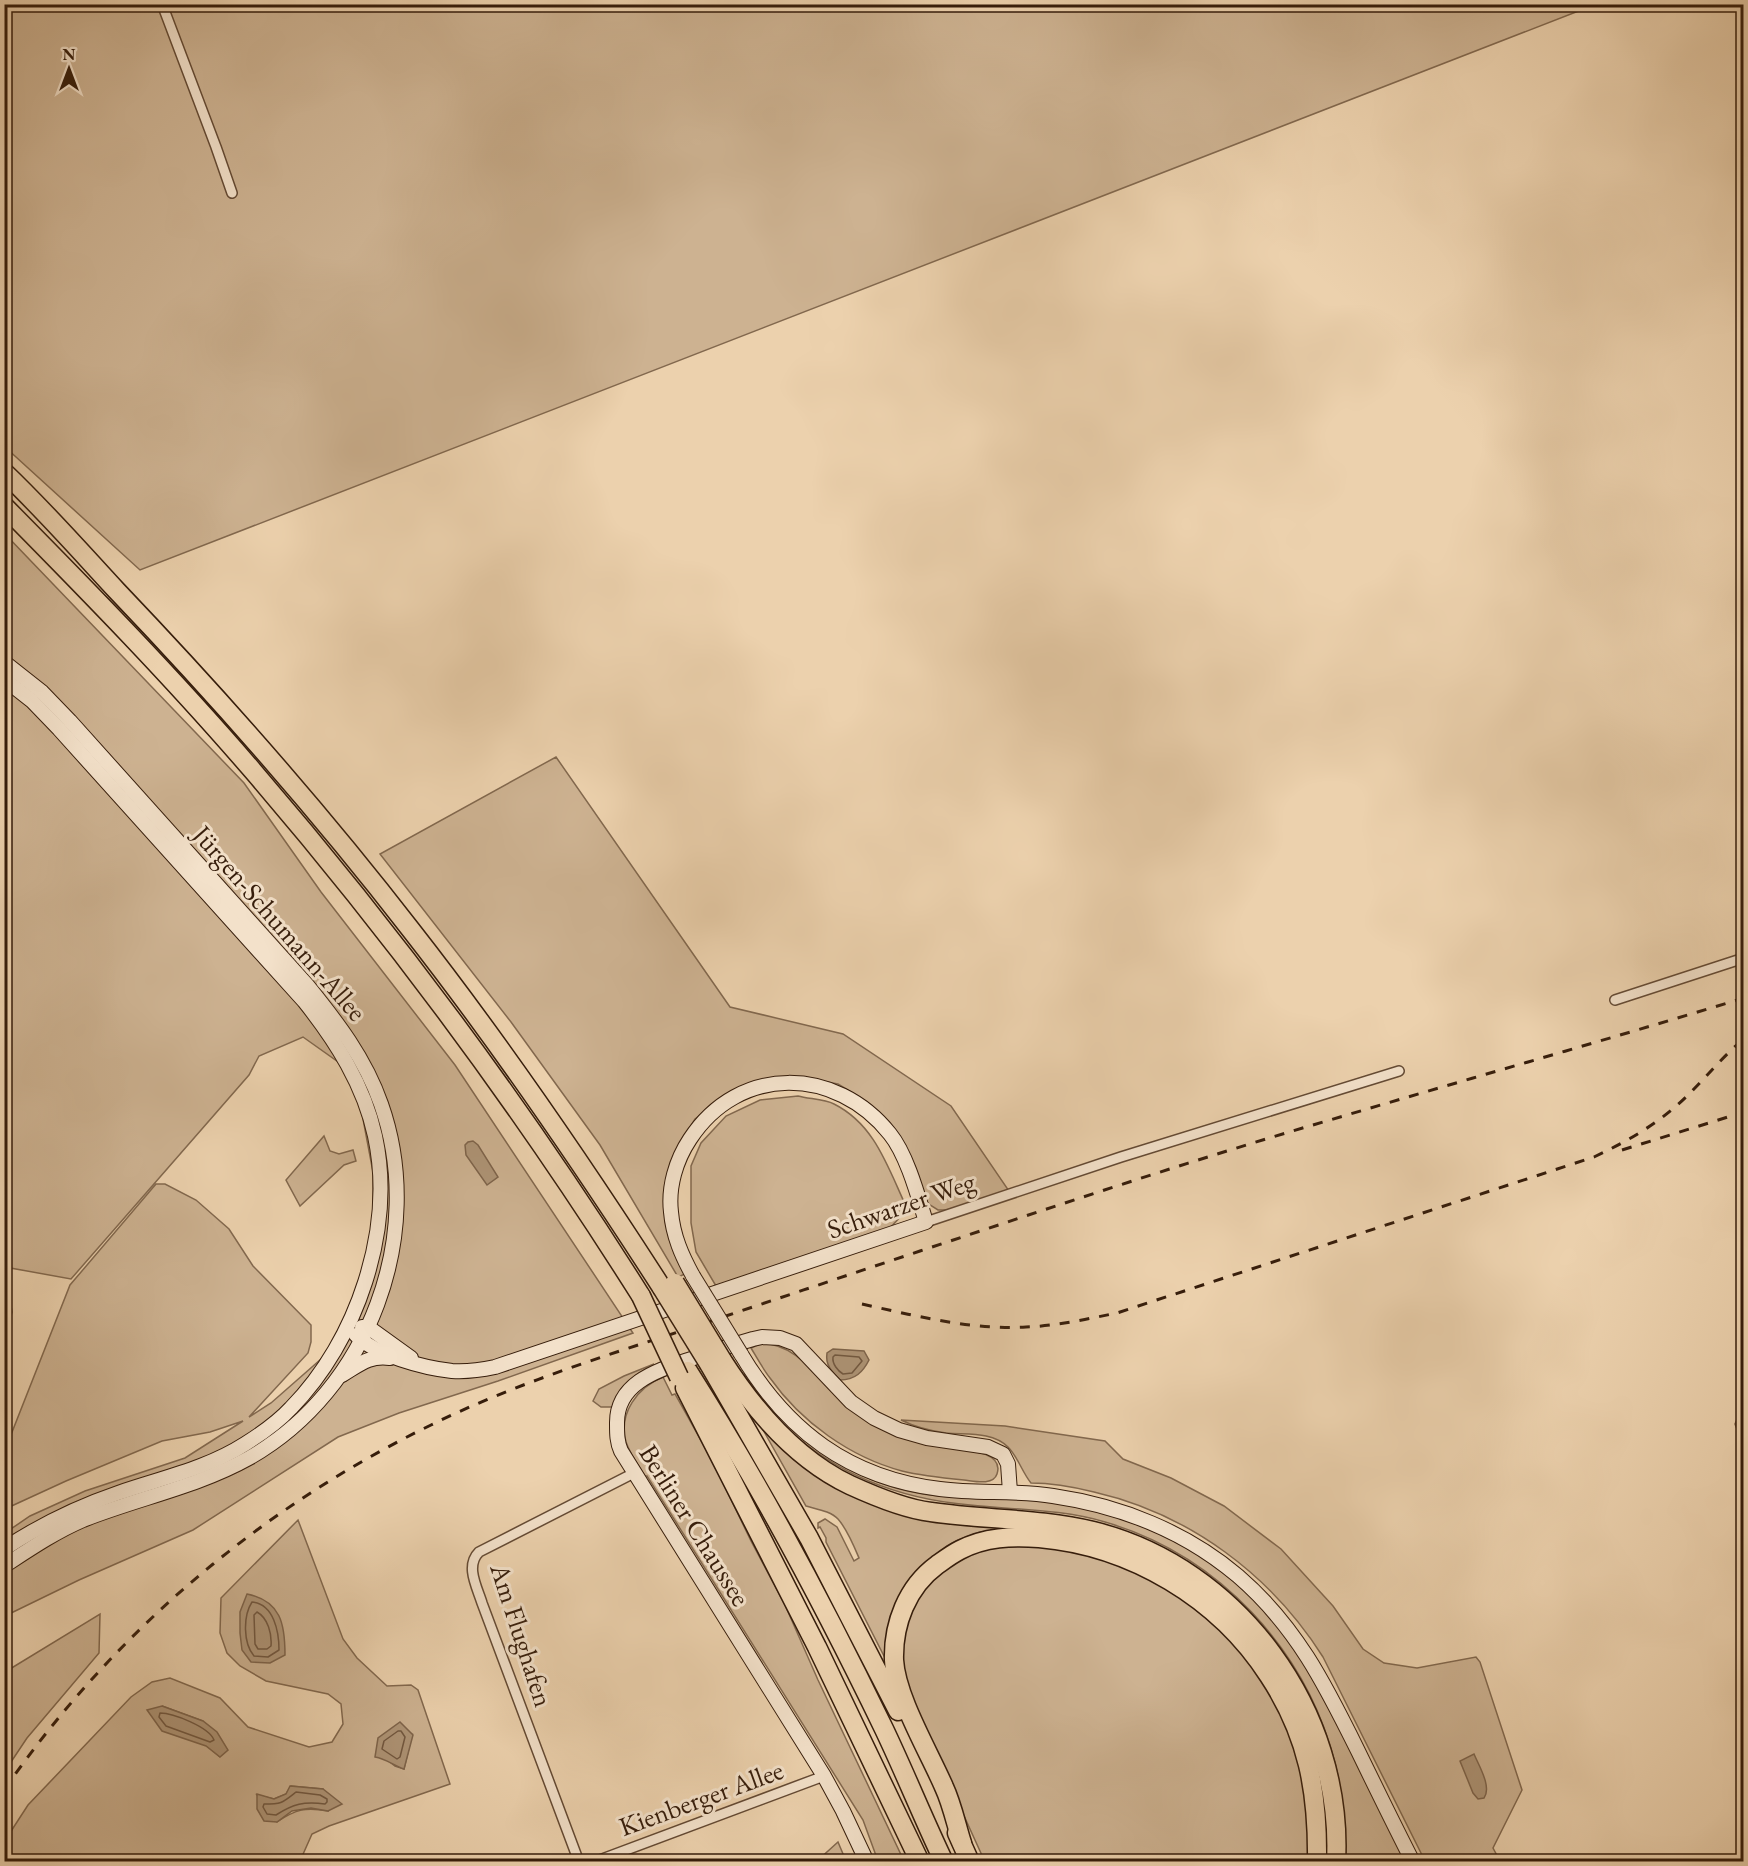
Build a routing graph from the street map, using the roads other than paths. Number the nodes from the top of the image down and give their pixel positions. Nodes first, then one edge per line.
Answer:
1 (162, 4) edge
2 (232, 193) dead end
3 (4, 472) edge
4 (4, 506) edge
5 (4, 662) edge
6 (4, 679) edge
7 (1743, 958) edge
8 (1615, 1000) dead end
9 (1399, 1071) dead end
10 (926, 1222) junction
11 (348, 1326) junction
12 (368, 1327) junction
13 (361, 1340) junction
14 (398, 1359) junction
15 (715, 1362) junction
16 (418, 1364) junction
17 (684, 1374) junction
18 (338, 1378) junction
19 (634, 1473) junction
20 (1011, 1492) junction
21 (4, 1549) edge
22 (4, 1566) edge
23 (824, 1776) junction
24 (884, 1789) junction
25 (962, 1843) junction
26 (579, 1862) edge
27 (594, 1862) edge
28 (867, 1862) edge
29 (915, 1862) edge
30 (920, 1862) edge
31 (944, 1862) edge
32 (970, 1862) edge
33 (1317, 1862) edge
34 (1336, 1862) edge
35 (1413, 1862) edge

1 - 2 street
3 - 15 highway, bridge
4 - 17 highway, bridge
5 - 12 street, Jürgen-Schumann-Allee
6 - 11 street, Jürgen-Schumann-Allee
7 - 8 street
9 - 10 street, Schwarzer Weg
10 - 16 street, Schwarzer Weg
10 - 20 street, bridge
11 - 12 street
11 - 13 street, Schwarzer Weg
11 - 21 street, Jürgen-Schumann-Allee
12 - 13 street, Jürgen-Schumann-Allee
12 - 16 street, Schwarzer Weg
13 - 14 street, Schwarzer Weg
13 - 18 street, Jürgen-Schumann-Allee
14 - 16 street, Schwarzer Weg
14 - 18 street
15 - 25 highway
15 - 34 highway
17 - 24 highway
17 - 31 highway
18 - 22 street, Jürgen-Schumann-Allee
19 - 20 street, Berliner Chaussee
19 - 23 street, Berliner Chaussee
19 - 26 street, Am Flughafen
20 - 35 street
23 - 27 street, Kienberger Allee
23 - 28 street, Berliner Chaussee
24 - 29 highway
24 - 30 highway
25 - 32 highway
25 - 33 highway

